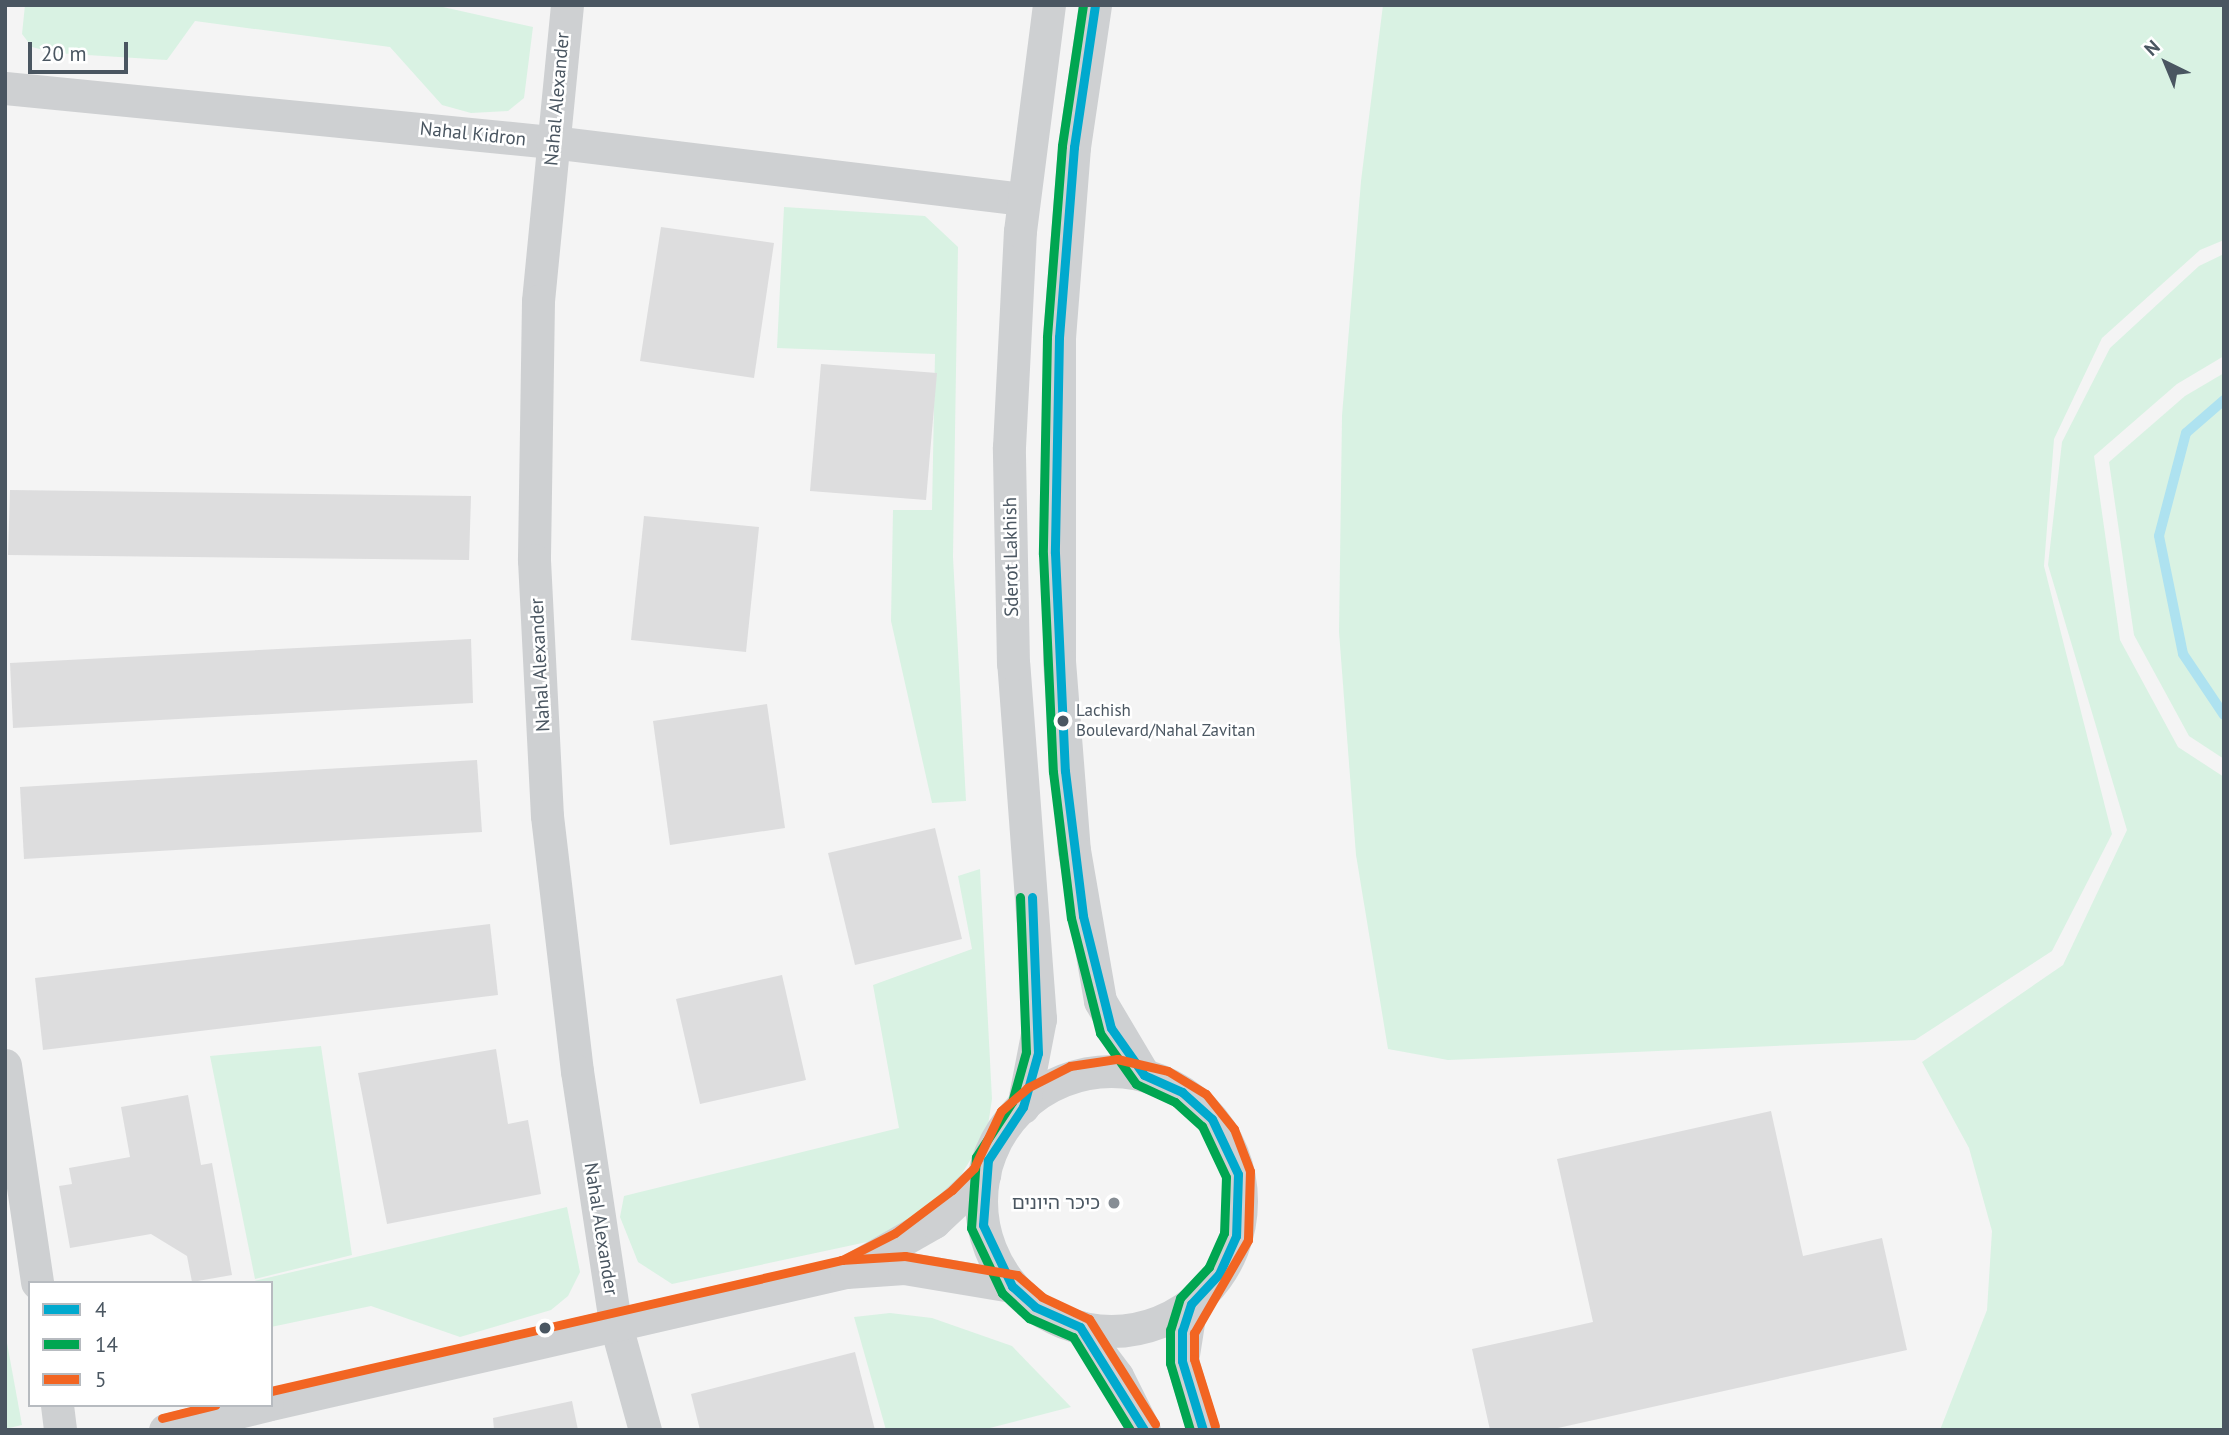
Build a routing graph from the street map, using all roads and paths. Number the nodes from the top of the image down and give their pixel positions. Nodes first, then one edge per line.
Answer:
1 (567, 5) edge
2 (1049, 5) edge
3 (1095, 5) edge
4 (5, 88) edge
5 (552, 142) junction
6 (1023, 199) junction
7 (5, 1065) edge
8 (1144, 1075) junction
9 (1023, 1107) junction
10 (984, 1175) junction
11 (846, 1272) junction
12 (37, 1281) edge
13 (1012, 1286) junction
14 (1191, 1304) junction
15 (615, 1322) junction
16 (1080, 1327) junction
17 (273, 1404) edge
18 (57, 1407) edge
19 (261, 1407) edge
20 (60, 1430) edge
21 (164, 1430) edge
22 (645, 1430) edge
23 (1144, 1430) edge
24 (1203, 1430) edge

1 - 5 street, Nahal Alexander
2 - 6 street, Sderot Lakhish
3 - 8 street
4 - 5 street, Nahal Kidron
5 - 6 street, Nahal Kidron
5 - 15 street, Nahal Alexander
6 - 9 street, Sderot Lakhish
7 - 12 street
8 - 9 street
8 - 14 street
9 - 10 street
10 - 11 street
10 - 13 street
11 - 13 street
11 - 15 street
13 - 16 street
14 - 16 street
14 - 24 street
15 - 17 street
15 - 22 street, Nahal Alexander
16 - 23 street
18 - 20 street
19 - 21 street

